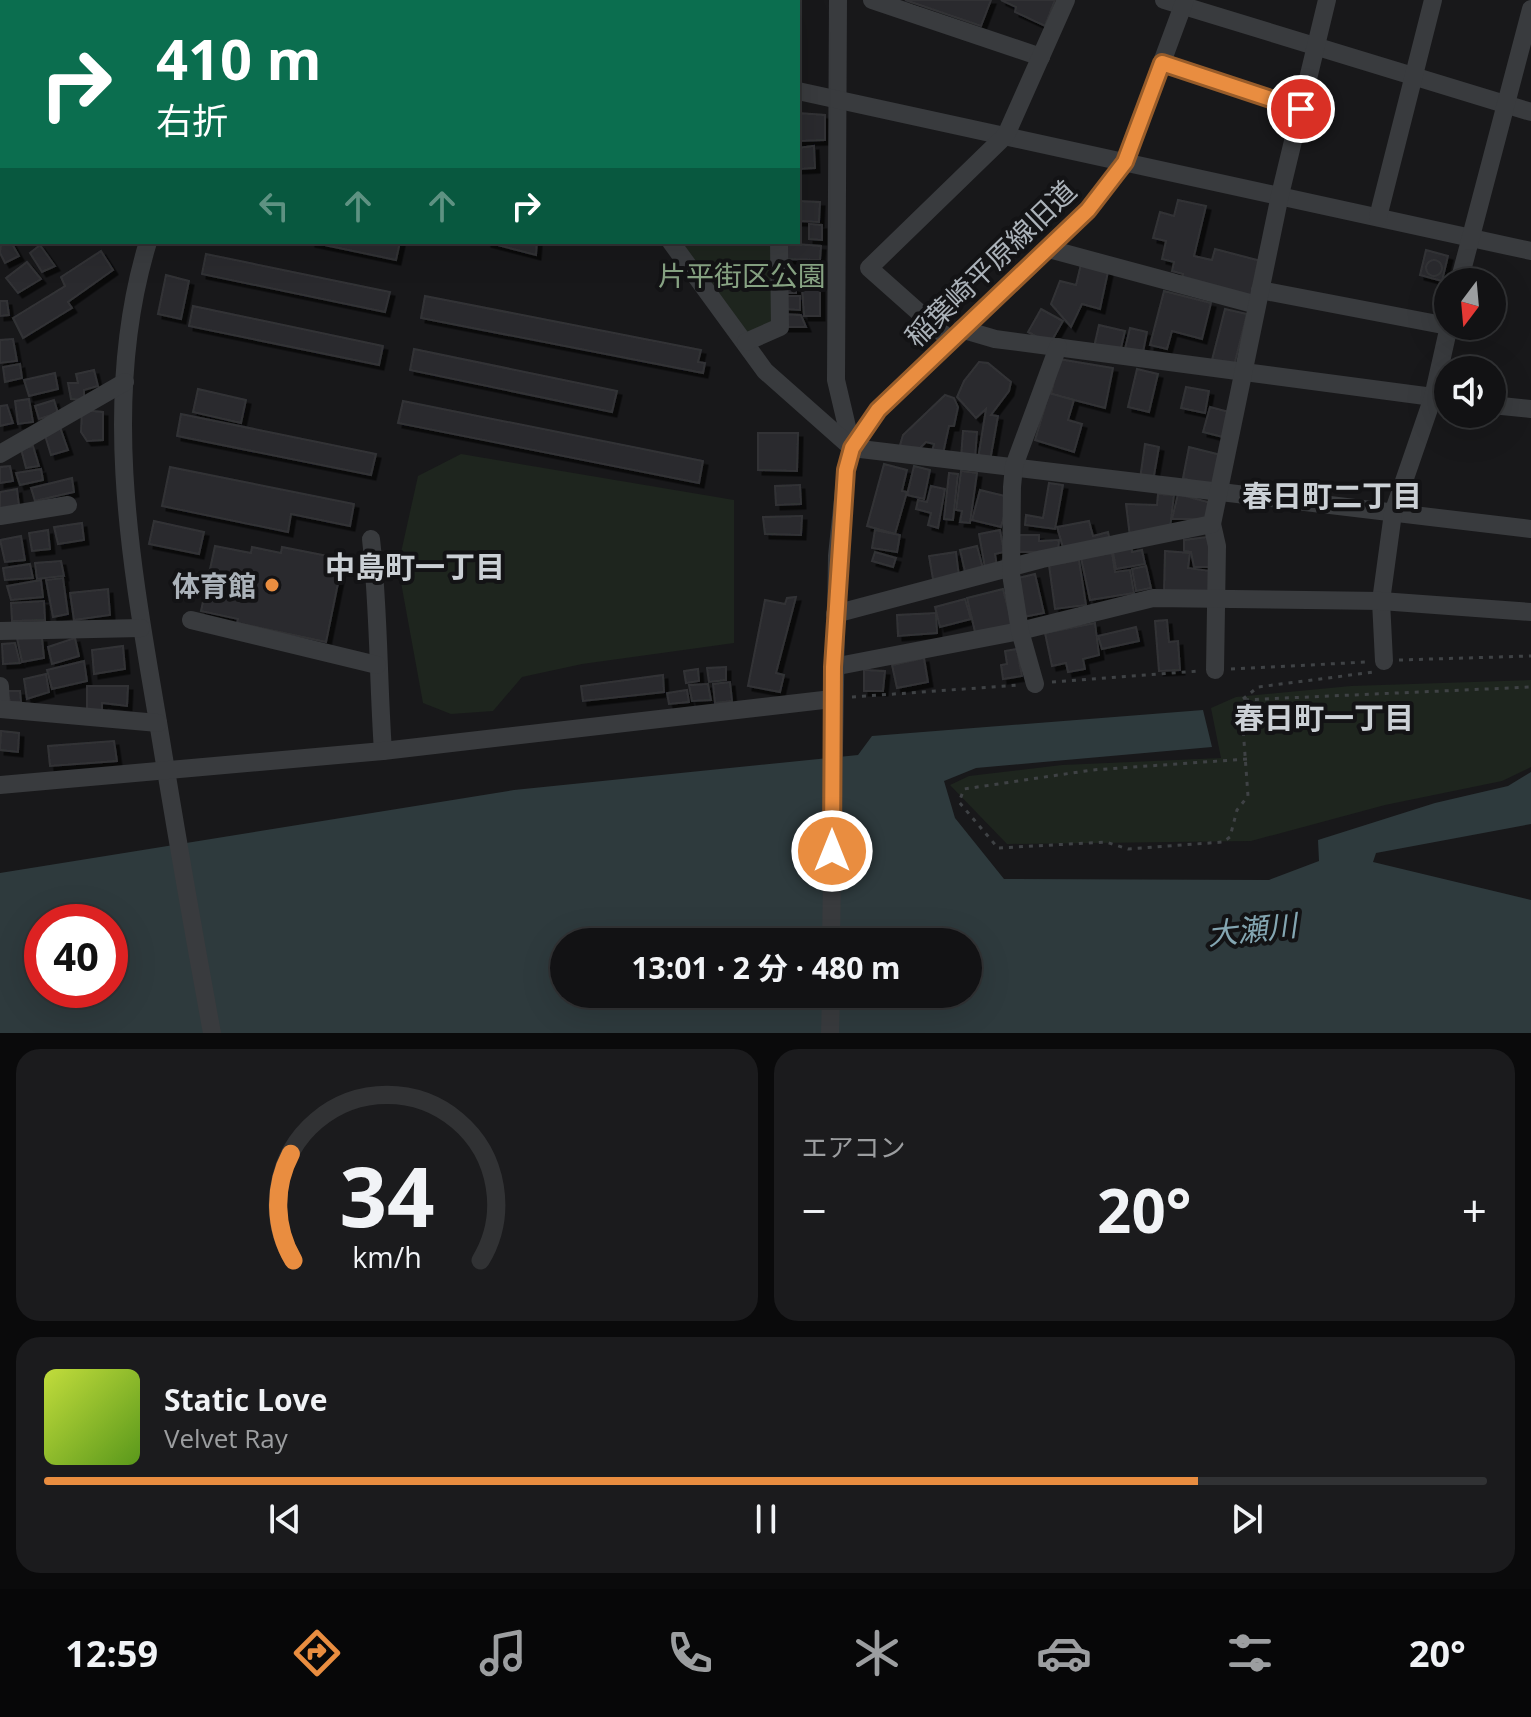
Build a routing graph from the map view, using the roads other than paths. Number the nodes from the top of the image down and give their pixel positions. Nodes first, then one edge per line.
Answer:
1 (838, 0) edge
2 (872, 0) edge
3 (1066, 0) edge
4 (1164, 0) edge
5 (1327, 0) edge
6 (1433, 0) edge
7 (1184, 3) edge
8 (1531, 9) edge
9 (1315, 46) junction
10 (1041, 57) junction
11 (1162, 63) junction
12 (1414, 76) junction
13 (800, 91) edge
14 (837, 99) junction
15 (1505, 104) junction
16 (1301, 109) junction
17 (1531, 112) edge
18 (1006, 135) junction
19 (1125, 162) junction
20 (1280, 195) junction
21 (1378, 217) junction
22 (1470, 237) junction
23 (148, 244) edge
24 (672, 244) edge
25 (779, 244) edge
26 (1049, 249) junction
27 (1531, 251) edge
28 (1462, 268) edge
29 (874, 273) junction
30 (836, 274) junction
31 (1258, 298) junction
32 (1434, 324) edge
33 (956, 335) junction
34 (746, 342) junction
35 (1058, 347) junction
36 (1242, 374) junction
37 (125, 382) junction
38 (1434, 397) edge
39 (1506, 406) edge
40 (1531, 409) edge
41 (1434, 413) edge
42 (852, 448) junction
43 (0, 454) edge
44 (1014, 466) junction
45 (1217, 492) junction
46 (68, 505) dead end
47 (1393, 513) junction
48 (0, 516) edge
49 (1212, 524) junction
50 (1531, 529) edge
51 (371, 539) dead end
52 (1011, 567) junction
53 (1216, 598) junction
54 (1381, 601) junction
55 (1531, 612) edge
56 (835, 614) junction
57 (191, 620) dead end
58 (141, 628) junction
59 (0, 631) edge
60 (1020, 631) junction
61 (1384, 661) road end
62 (377, 665) junction
63 (833, 667) junction
64 (1215, 670) road end
65 (1035, 684) dead end
66 (0, 686) edge
67 (832, 699) junction
68 (0, 709) edge
69 (158, 723) junction
70 (383, 751) junction
71 (166, 777) junction
72 (0, 785) edge
73 (831, 928) edge
74 (831, 1008) edge
75 (212, 1033) edge
76 (830, 1033) edge

1 - 14 street
2 - 10 street
3 - 10 street
4 - 7 street
5 - 9 street
6 - 12 street
7 - 9 street
7 - 11 street, 稲葉崎平原線旧道
8 - 15 street
9 - 12 street
9 - 16 street
10 - 18 street
11 - 16 street
11 - 19 street, 稲葉崎平原線旧道
12 - 15 street
12 - 21 street
13 - 14 street
14 - 18 street
14 - 30 street
15 - 17 street
15 - 22 street
16 - 20 street
18 - 19 street
18 - 29 street
19 - 20 street
19 - 26 street, 稲葉崎平原線旧道
20 - 21 street
20 - 31 street
21 - 22 street
22 - 27 street
22 - 28 street
23 - 37 street
24 - 34 street
25 - 34 street
26 - 31 street
26 - 33 street, 稲葉崎平原線旧道
29 - 30 street
29 - 33 street
30 - 42 street
31 - 32 street
31 - 36 street
33 - 35 street
33 - 42 street, 稲葉崎平原線旧道
34 - 42 street
35 - 36 street
35 - 44 street
36 - 38 street
36 - 45 street
37 - 43 street
37 - 58 street
39 - 40 street
41 - 47 street
42 - 44 street
42 - 56 street, 稲葉崎平原線旧道
44 - 45 street
44 - 52 street
45 - 47 street
45 - 49 street
46 - 48 street
47 - 50 street
47 - 54 street
49 - 52 street
49 - 53 street
51 - 62 street
52 - 56 street
52 - 60 street
53 - 54 street
53 - 60 street
53 - 64 street
54 - 55 street
54 - 61 street
56 - 63 street, 稲葉崎平原線旧道
57 - 62 street
58 - 59 street
58 - 69 street
60 - 63 street
60 - 65 street
62 - 70 street
63 - 67 street, 稲葉崎平原線旧道
66 - 68 street
67 - 70 street
67 - 73 street, 稲葉崎平原線旧道
68 - 69 street
69 - 71 street
70 - 71 street
71 - 72 street
71 - 75 street
74 - 76 street

